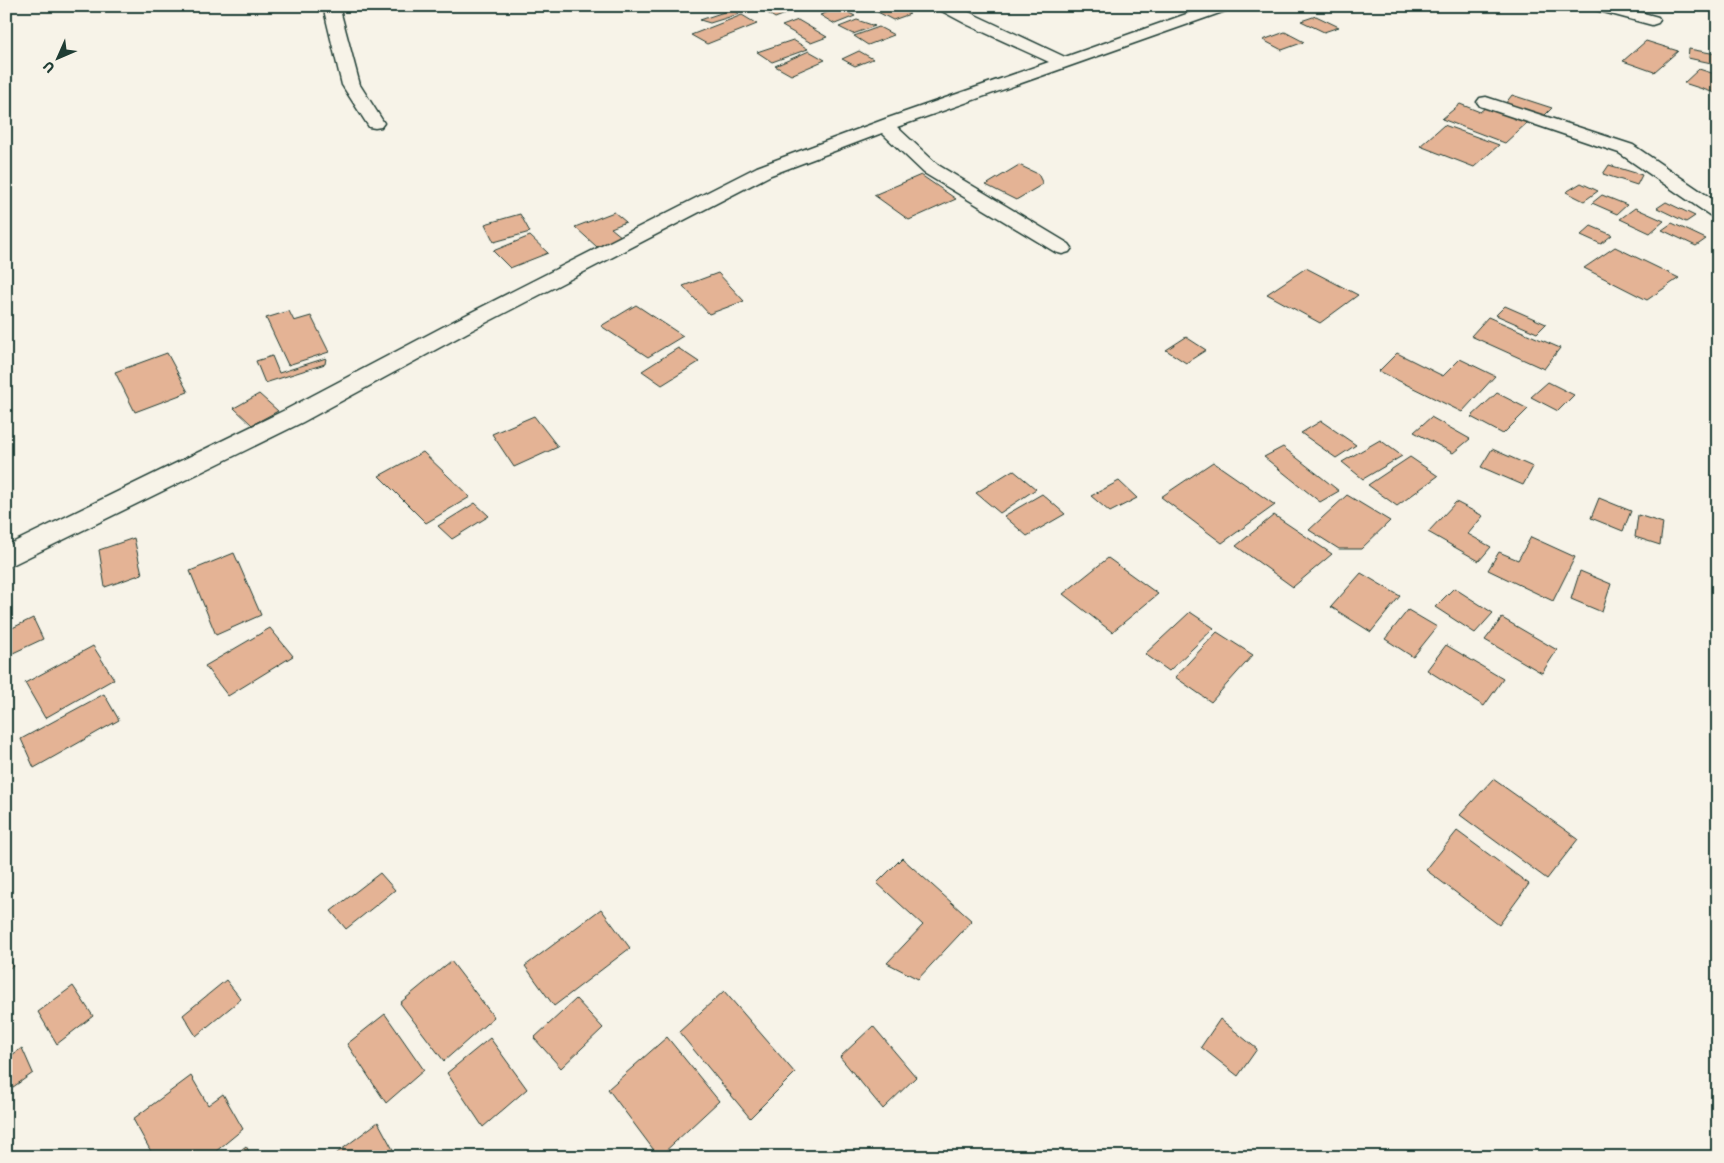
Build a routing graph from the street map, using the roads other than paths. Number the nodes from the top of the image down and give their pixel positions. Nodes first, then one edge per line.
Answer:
1 (331, 6) edge
2 (944, 6) edge
3 (1225, 6) edge
4 (1598, 6) edge
5 (1652, 20) dead end
6 (1065, 62) junction
7 (1486, 102) dead end
8 (375, 123) dead end
9 (885, 126) junction
10 (1718, 212) edge
11 (1062, 248) dead end
12 (6, 558) edge

1 - 8 street
2 - 6 street
3 - 6 street
4 - 5 street
6 - 9 street
7 - 10 street
9 - 11 street
9 - 12 street

